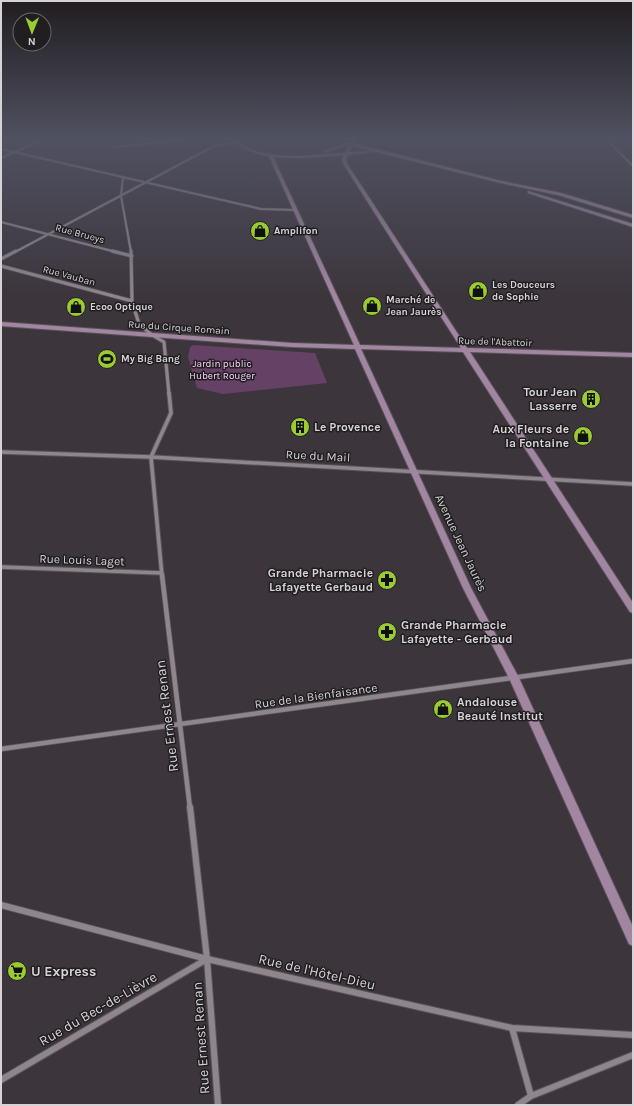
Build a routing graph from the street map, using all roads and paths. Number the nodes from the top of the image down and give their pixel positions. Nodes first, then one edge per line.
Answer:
1 (121, 192) edge
2 (129, 192) edge
3 (185, 192) edge
4 (286, 192) edge
5 (363, 192) edge
6 (530, 192) edge
7 (547, 192) edge
8 (121, 196) junction
9 (295, 210) junction
10 (633, 217) edge
11 (1, 222) edge
12 (633, 226) edge
13 (49, 234) junction
14 (132, 256) junction
15 (1, 259) edge
16 (1, 266) edge
17 (132, 301) junction
18 (1, 324) edge
19 (152, 336) junction
20 (356, 347) junction
21 (467, 351) junction
22 (633, 355) edge
23 (1, 452) edge
24 (151, 457) junction
25 (413, 472) junction
26 (549, 479) junction
27 (633, 484) edge
28 (1, 567) edge
29 (162, 573) junction
30 (633, 610) edge
31 (633, 661) edge
32 (514, 678) junction
33 (181, 724) junction
34 (1, 749) edge
35 (1, 905) edge
36 (633, 940) edge
37 (207, 959) junction
38 (512, 1028) junction
39 (633, 1035) edge
40 (633, 1055) edge
41 (1, 1080) edge
42 (531, 1096) junction
43 (218, 1105) edge
44 (518, 1105) edge

1 - 8 street
2 - 8 street
3 - 9 street
4 - 9 main road, Avenue Jean Jaurès
5 - 21 main road
6 - 12 main road
7 - 10 main road
8 - 13 street
8 - 14 street
9 - 20 main road, Avenue Jean Jaurès
11 - 13 street, Rue Brueys
13 - 14 street, Rue Brueys
13 - 15 street
14 - 17 street
16 - 17 street, Rue Vauban
17 - 19 street
18 - 19 main road, Rue du Cirque Romain
19 - 20 main road, Rue du Cirque Romain
19 - 24 street, Rue Ernest Renan
20 - 21 main road, Rue de l'Abattoir
20 - 25 main road, Avenue Jean Jaurès
21 - 22 main road, Rue de l'Abattoir
21 - 26 main road
23 - 24 street, Rue du Mail
24 - 25 street, Rue du Mail
24 - 29 street, Rue Ernest Renan
25 - 26 street, Rue du Mail
25 - 32 main road, Avenue Jean Jaurès
26 - 27 street, Rue du Mail
26 - 30 main road
28 - 29 street, Rue Louis Laget
29 - 33 street, Rue Ernest Renan
31 - 32 street, Rue de la Bienfaisance
32 - 33 street, Rue de la Bienfaisance
32 - 36 main road, Avenue Jean Jaurès
33 - 34 street, Rue de la Bienfaisance
33 - 37 street, Rue Ernest Renan
35 - 37 street, Rue de l'Hôtel-Dieu
37 - 38 street, Rue de l'Hôtel-Dieu
37 - 41 street, Rue du Bec-de-Lièvre
37 - 43 street, Rue Ernest Renan
38 - 39 street, Rue de l'Hôtel-Dieu
38 - 42 street
40 - 42 street
42 - 44 street

